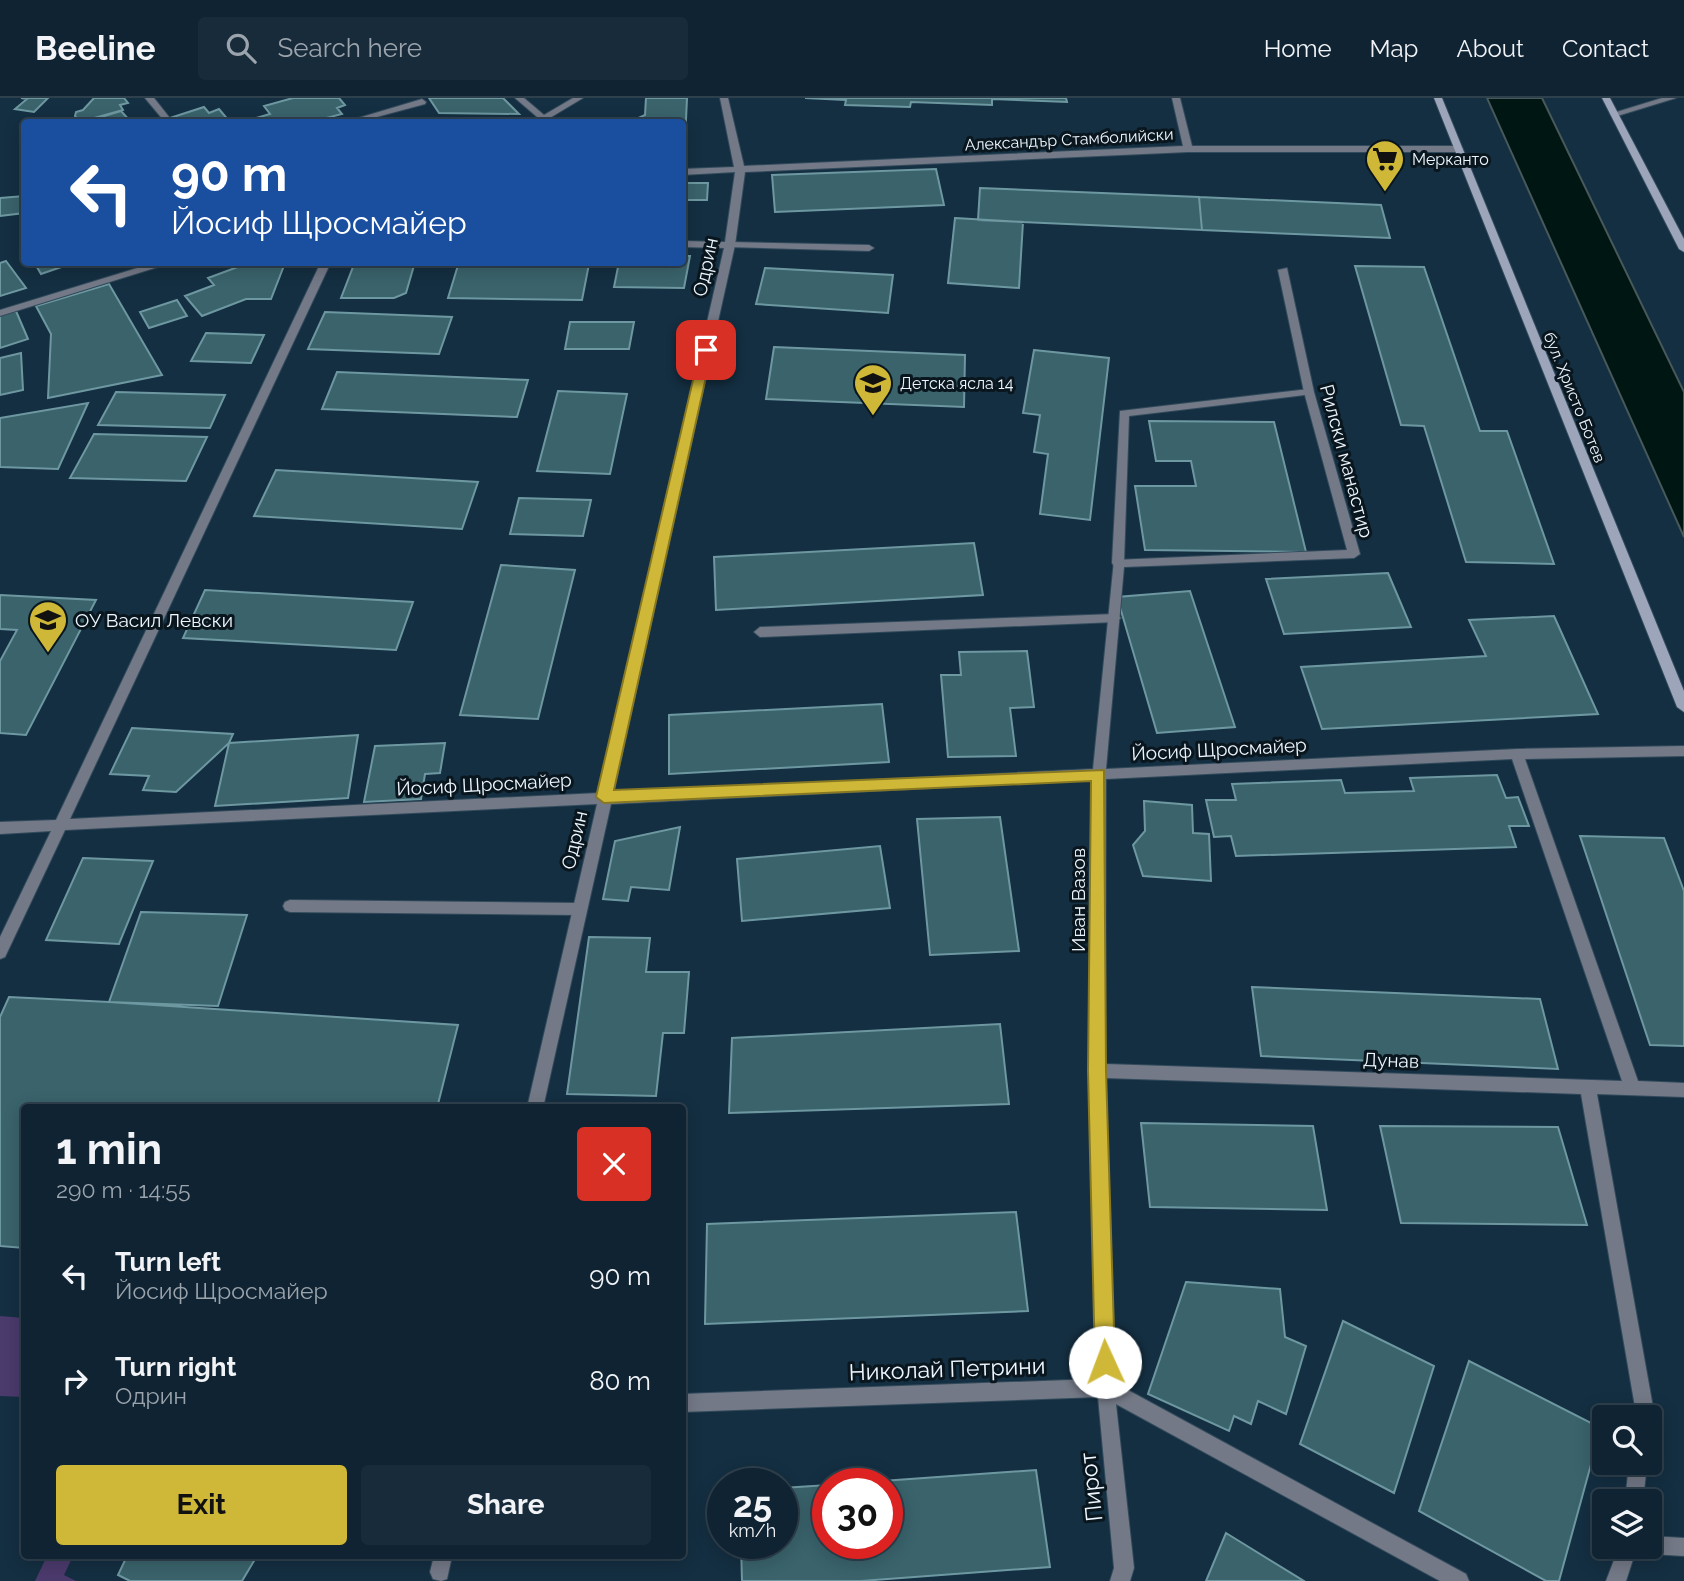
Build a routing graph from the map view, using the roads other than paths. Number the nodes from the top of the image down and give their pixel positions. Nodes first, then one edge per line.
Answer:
1 (149, 98) edge
2 (519, 98) edge
3 (579, 98) edge
4 (724, 98) edge
5 (1176, 98) edge
6 (1438, 98) edge
7 (1606, 98) edge
8 (1672, 98) edge
9 (422, 102) dead end
10 (1614, 114) junction
11 (166, 119) edge
12 (361, 119) edge
13 (541, 119) edge
14 (546, 119) edge
15 (1188, 149) junction
16 (1458, 149) junction
17 (740, 171) junction
18 (686, 172) edge
19 (686, 244) edge
20 (730, 245) junction
21 (869, 248) dead end
22 (1684, 249) edge
23 (156, 266) edge
24 (324, 266) edge
25 (1283, 270) dead end
26 (0, 313) edge
27 (1309, 391) junction
28 (1118, 563) junction
29 (1115, 618) junction
30 (760, 632) dead end
31 (1684, 707) edge
32 (1684, 751) edge
33 (1517, 754) junction
34 (1099, 774) junction
35 (604, 797) junction
36 (60, 825) junction
37 (0, 828) edge
38 (289, 906) dead end
39 (578, 909) junction
40 (0, 953) edge
41 (1097, 1071) junction
42 (1588, 1086) junction
43 (1632, 1087) junction
44 (1684, 1090) edge
45 (536, 1104) edge
46 (1106, 1388) junction
47 (686, 1403) edge
48 (1644, 1405) edge
49 (1662, 1545) edge
50 (1684, 1546) edge
51 (1624, 1559) edge
52 (1120, 1581) edge
53 (1459, 1581) edge
54 (1616, 1581) edge

1 - 11 street
2 - 13 street
3 - 14 street
4 - 17 street
5 - 15 street
6 - 16 main road, бул. Христо Ботев
7 - 10 main road
8 - 10 street
9 - 12 street
10 - 22 main road
15 - 16 street, Александър Стамболийски
15 - 17 street, Александър Стамболийски
16 - 31 main road, бул. Христо Ботев
17 - 18 street, Александър Стамболийски
17 - 20 street, Одрин
19 - 20 street
20 - 21 street
20 - 35 street, Одрин
23 - 26 street
24 - 36 street
25 - 27 street, Рилски манастир
27 - 28 street, Иван Вазов
27 - 28 street, Рилски манастир
28 - 29 street, Иван Вазов
29 - 30 street
29 - 34 street, Иван Вазов
32 - 33 street, Йосиф Щросмайер
33 - 34 street, Йосиф Щросмайер
33 - 43 street
34 - 35 street, Йосиф Щросмайер
34 - 41 street, Иван Вазов
35 - 36 street, Йосиф Щросмайер
35 - 39 street, Одрин
36 - 37 street, Йосиф Щросмайер
36 - 40 street
38 - 39 street
39 - 45 street, Одрин
41 - 42 street, Дунав
41 - 46 street, Иван Вазов
42 - 43 street, Дунав
42 - 48 street
43 - 44 street, Дунав
46 - 47 street, Николай Петрини
46 - 52 street, Пирот
46 - 53 street
49 - 50 street
51 - 54 street

